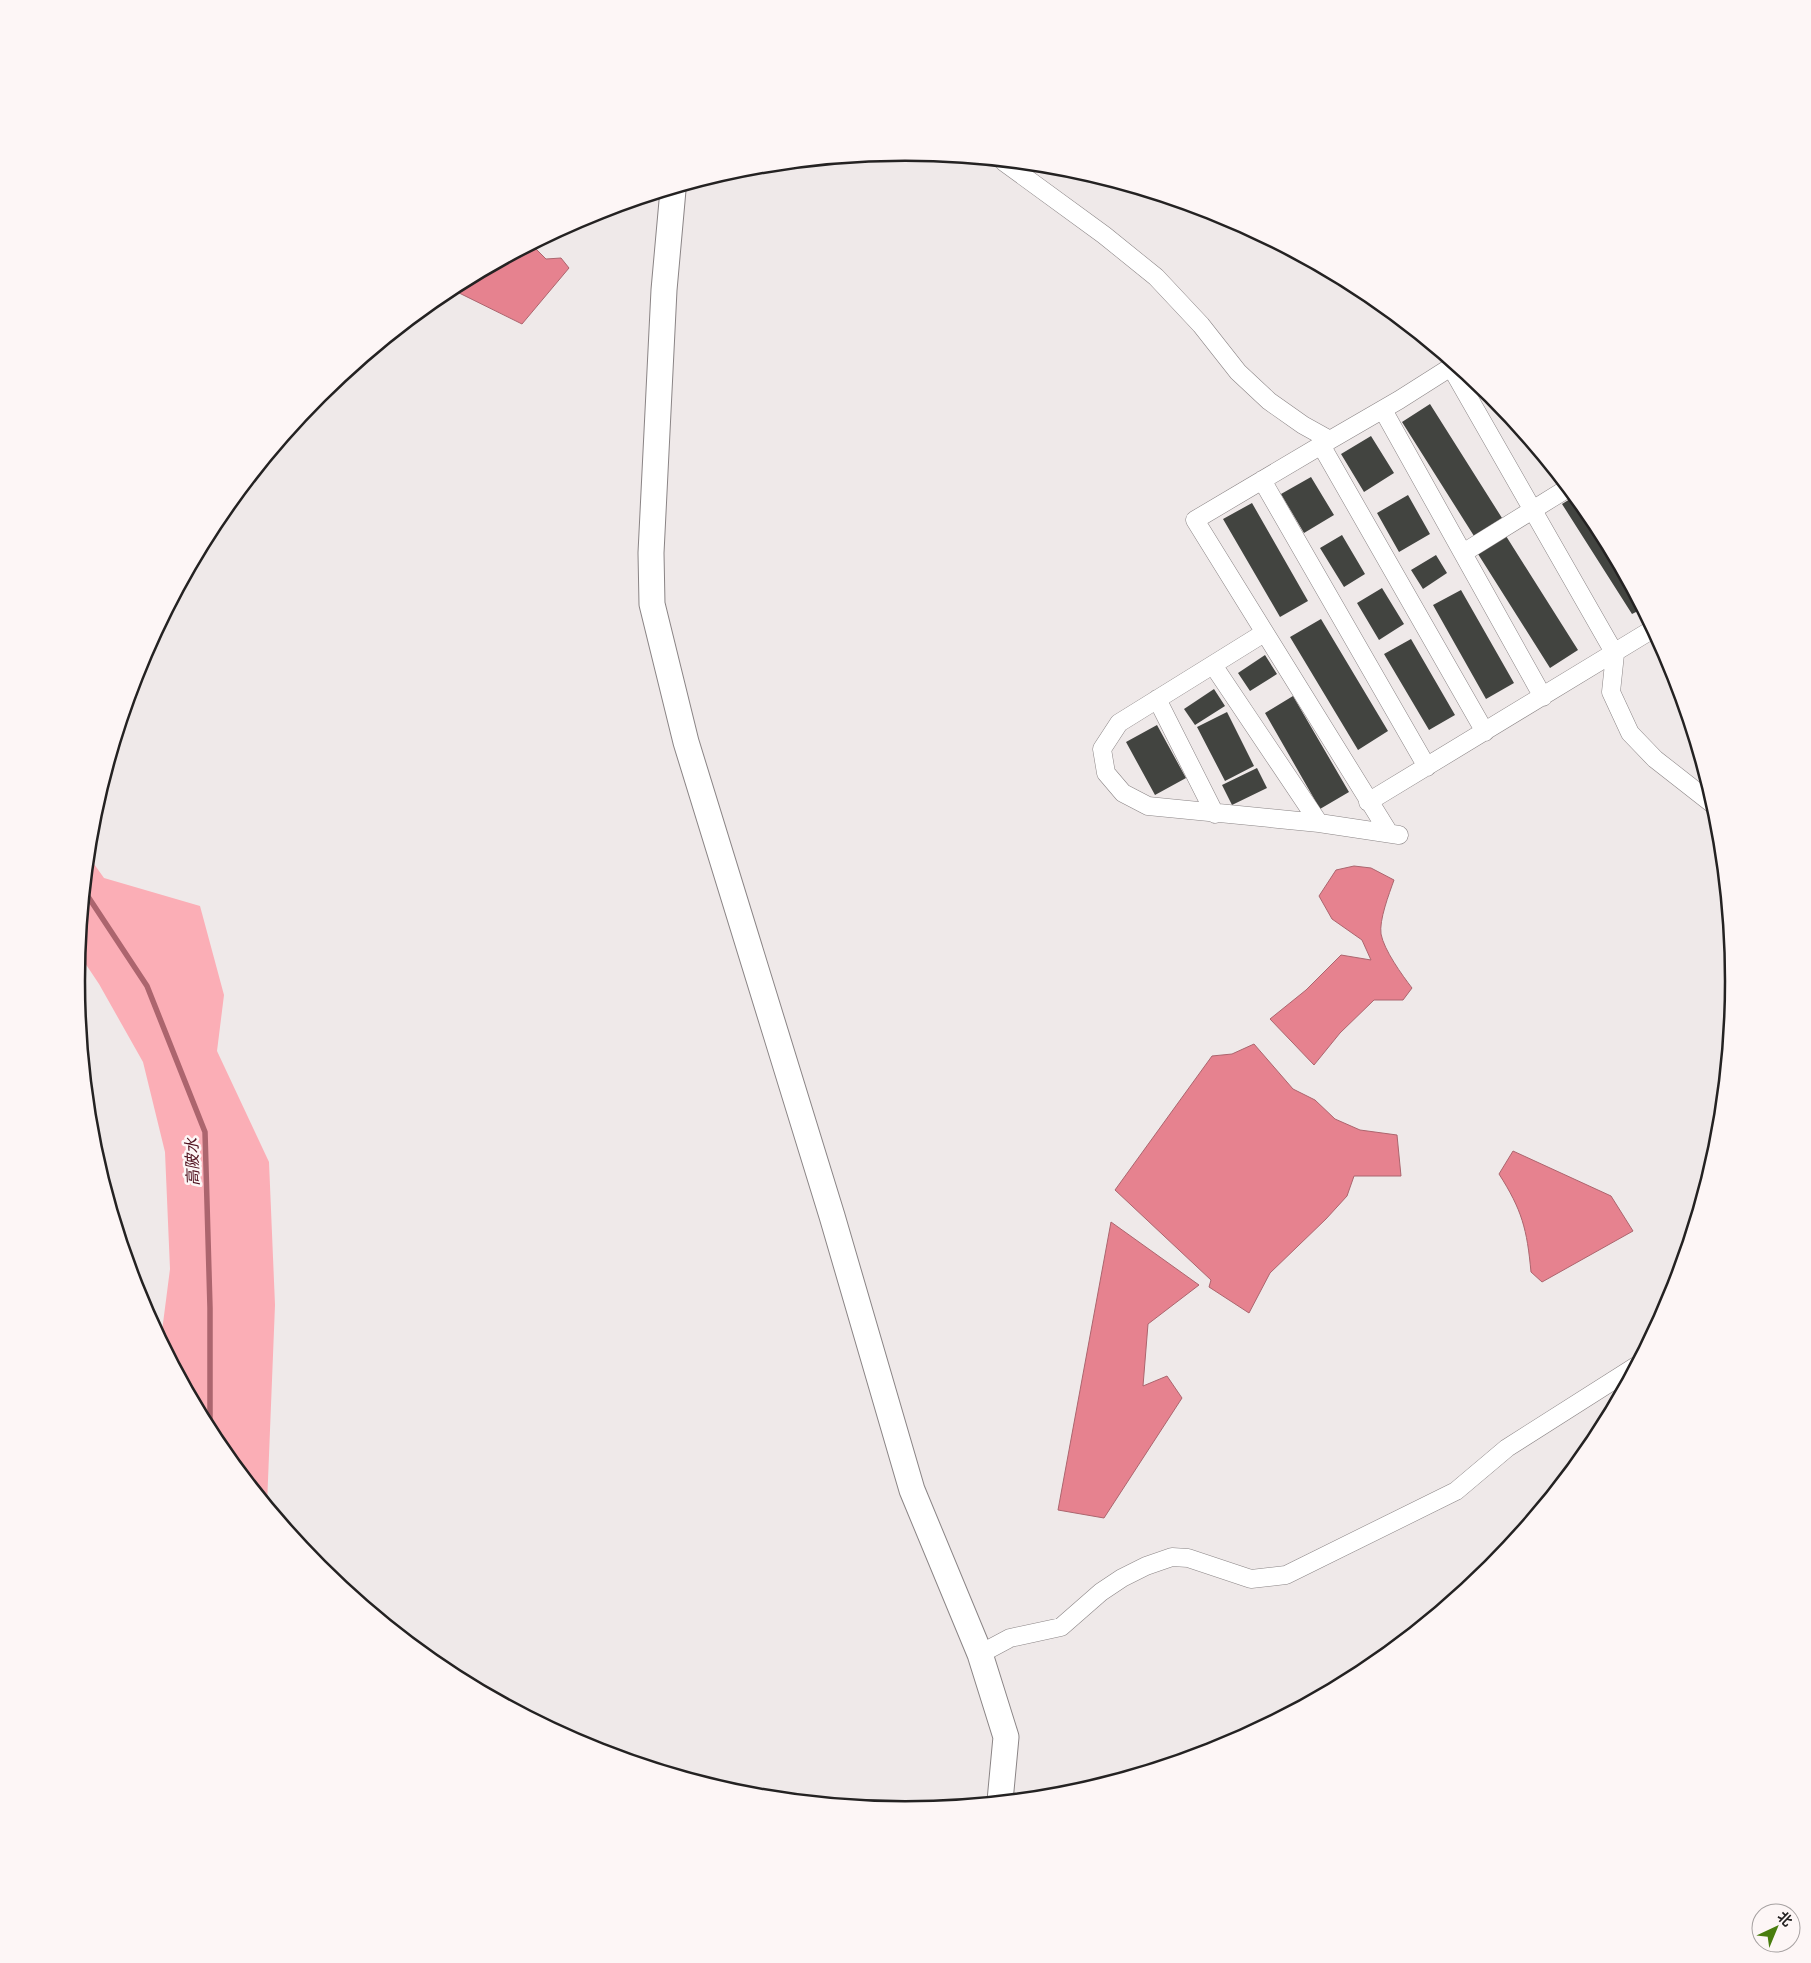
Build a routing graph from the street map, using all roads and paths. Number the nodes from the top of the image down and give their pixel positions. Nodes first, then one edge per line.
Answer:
1 (1012, 168) edge
2 (673, 195) edge
3 (1450, 368) edge
4 (1459, 377) edge
5 (1383, 410) junction
6 (1325, 443) junction
7 (1262, 480) junction
8 (1563, 491) edge
9 (1533, 509) junction
10 (1463, 553) junction
11 (1264, 633) junction
12 (1647, 633) edge
13 (1615, 654) junction
14 (1213, 664) junction
15 (1543, 697) junction
16 (1157, 699) junction
17 (1485, 732) junction
18 (1427, 767) junction
19 (1705, 798) edge
20 (1368, 802) junction
21 (1215, 814) junction
22 (1319, 823) junction
23 (1626, 1372) edge
24 (980, 1654) junction
25 (1000, 1796) edge

1 - 6 street
2 - 24 street
3 - 5 street
4 - 9 street
5 - 6 street
5 - 10 street
6 - 7 street
6 - 17 street
7 - 11 street
7 - 18 street
8 - 9 street
9 - 10 street
9 - 13 street
10 - 15 street
11 - 14 street
11 - 20 street
12 - 13 street
13 - 15 street
13 - 19 street
14 - 16 street
14 - 22 street
15 - 17 street
16 - 21 street
16 - 21 street
17 - 18 street
18 - 20 street
20 - 22 street
21 - 22 street
23 - 24 street
24 - 25 street

